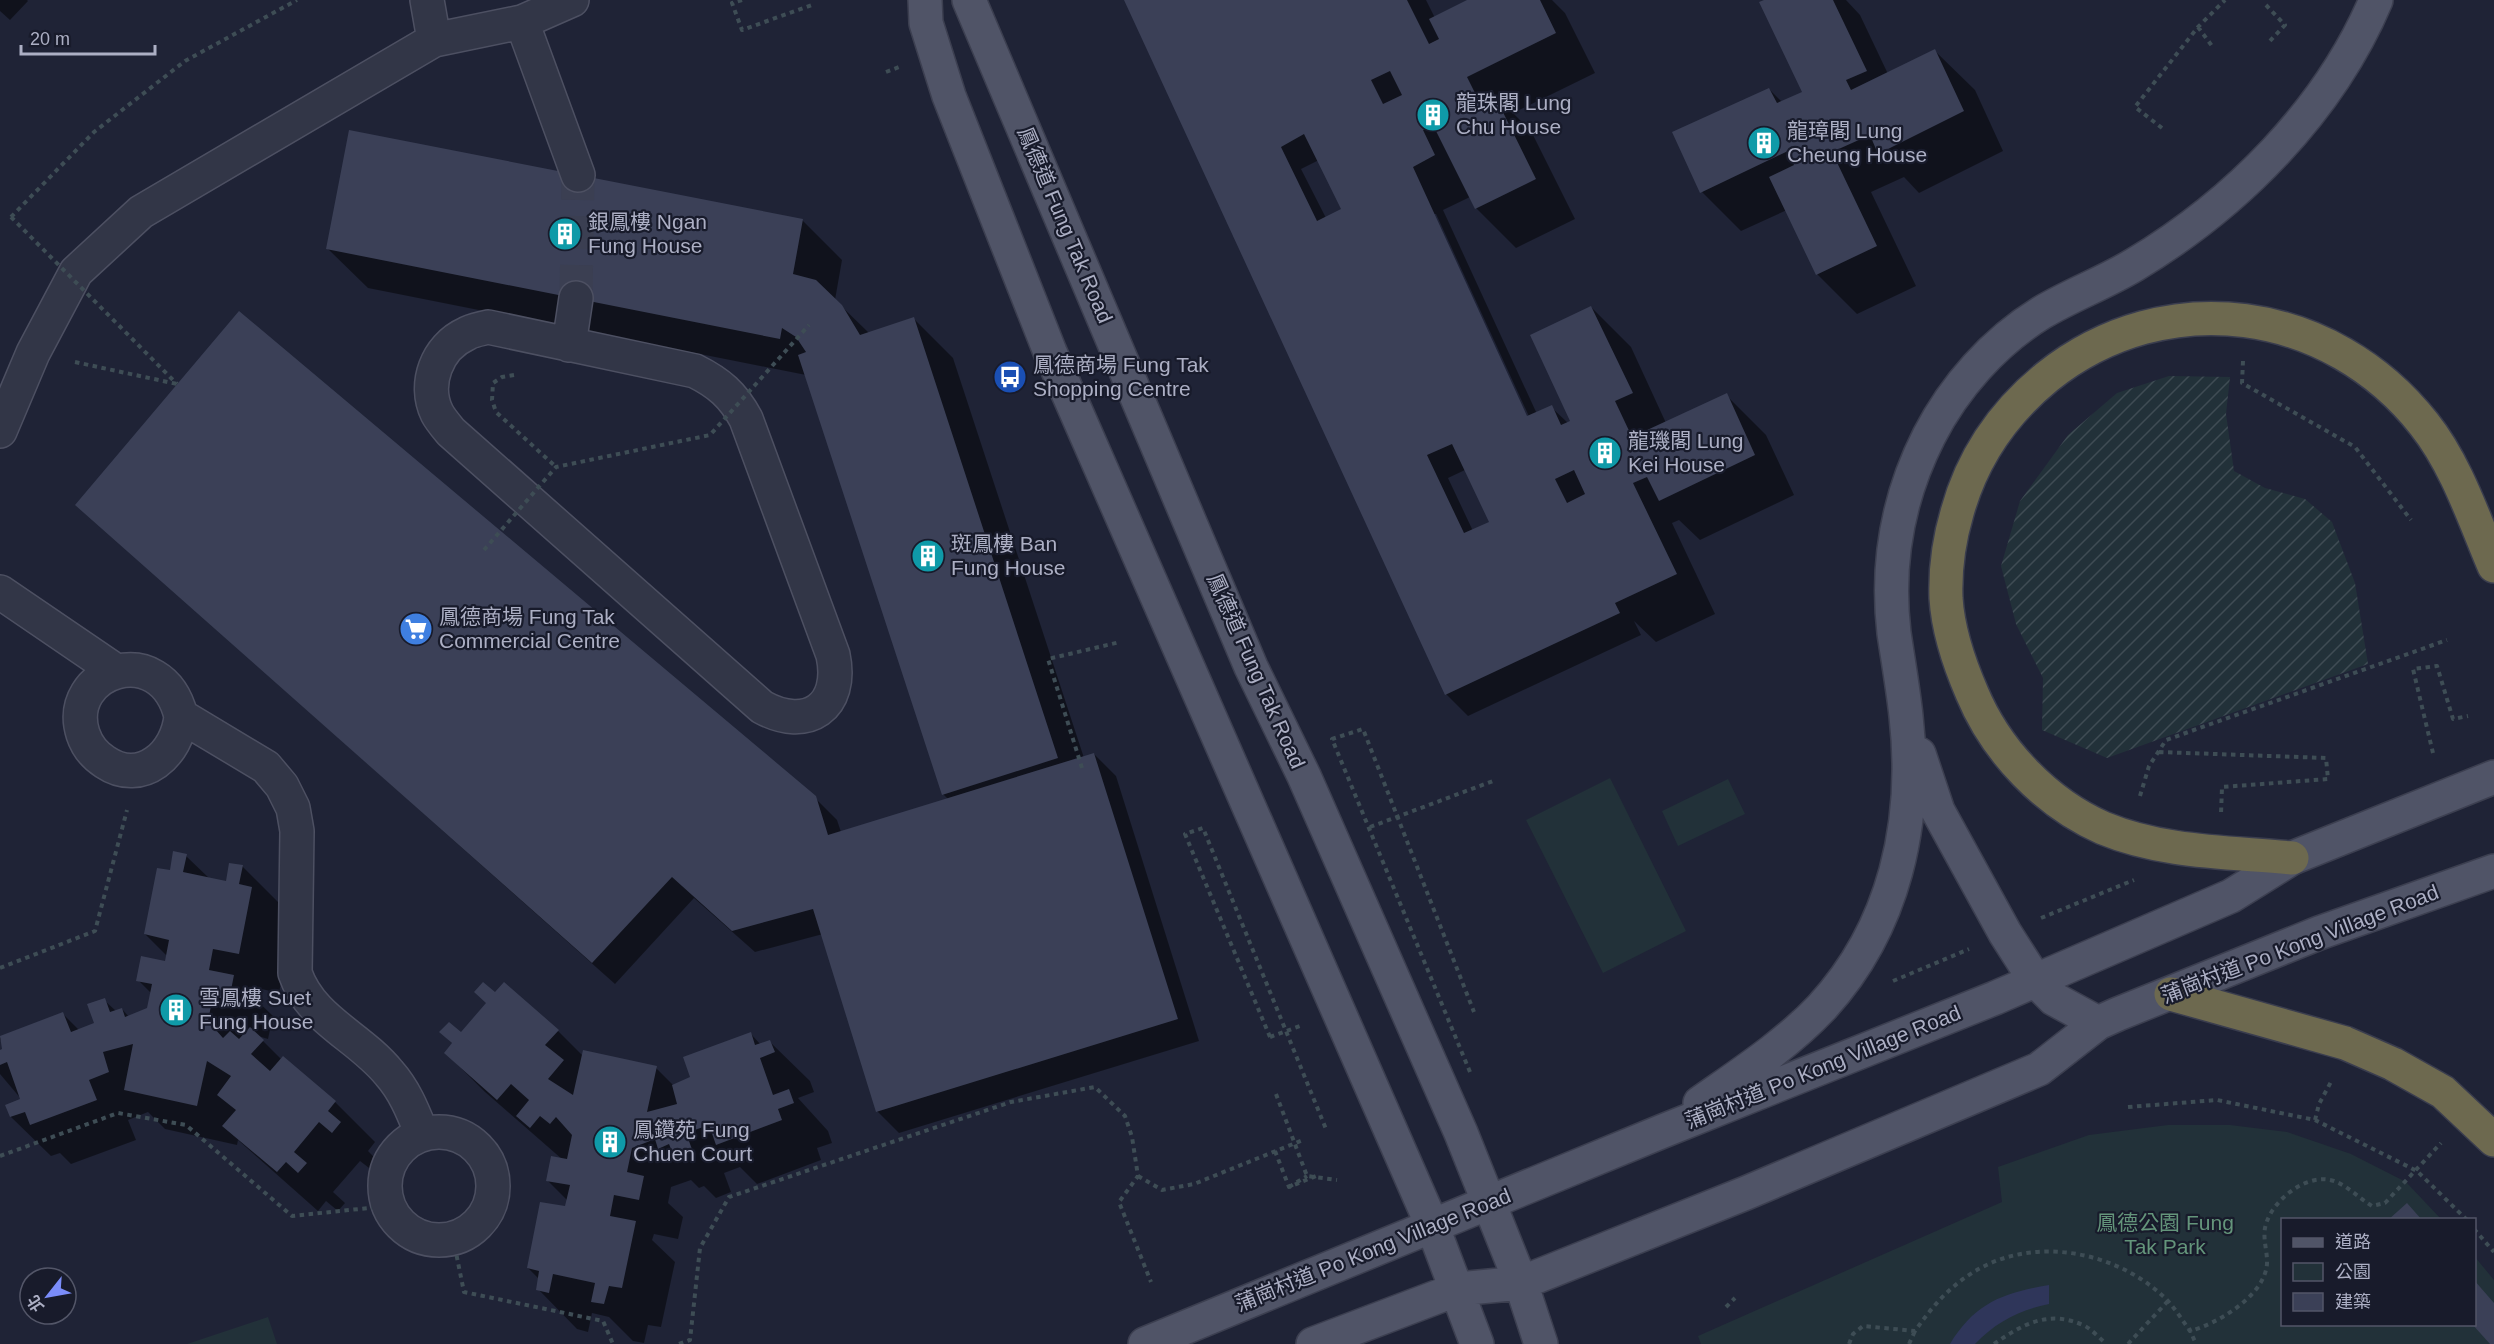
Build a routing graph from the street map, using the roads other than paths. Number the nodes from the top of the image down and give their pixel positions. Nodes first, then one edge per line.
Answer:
1 (427, 0) edge
2 (572, 0) edge
3 (925, 0) edge
4 (969, 0) edge
5 (2376, 0) edge
6 (522, 22) junction
7 (434, 40) junction
8 (578, 175) tunnel mouth
9 (576, 298) tunnel mouth
10 (569, 345) junction
11 (0, 431) edge
12 (2494, 567) edge
13 (0, 592) edge
14 (116, 671) junction
15 (1906, 715) junction
16 (181, 716) junction
17 (2483, 781) edge
18 (2292, 858) junction
19 (2493, 871) edge
20 (2035, 980) junction
21 (2171, 994) junction
22 (2098, 1023) junction
23 (1663, 1131) junction
24 (422, 1134) junction
25 (2494, 1140) edge
26 (1488, 1202) junction
27 (1432, 1225) junction
28 (1521, 1283) junction
29 (1458, 1289) junction
30 (1145, 1344) edge
31 (1313, 1344) edge
32 (1477, 1344) edge
33 (1541, 1344) edge

1 - 7 lane
2 - 6 lane
3 - 27 main road
4 - 26 main road, 鳳德道 Fung Tak Road
5 - 15 main road
6 - 7 lane
6 - 8 lane
7 - 11 lane
9 - 10 lane
10 - 10 lane
12 - 18 highway
13 - 14 lane
14 - 16 lane
14 - 16 lane
15 - 20 main road
15 - 23 main road
16 - 24 lane
17 - 18 main road, 蒲崗村道 Po Kong Village Road
18 - 20 main road, 蒲崗村道 Po Kong Village Road
19 - 21 main road, 蒲崗村道 Po Kong Village Road
20 - 22 main road
20 - 23 main road, 蒲崗村道 Po Kong Village Road
21 - 22 main road, 蒲崗村道 Po Kong Village Road
21 - 25 highway
22 - 28 main road, 蒲崗村道 Po Kong Village Road
23 - 26 main road, 蒲崗村道 Po Kong Village Road
24 - 24 lane
26 - 27 main road, 蒲崗村道 Po Kong Village Road
26 - 28 main road, 鳳德道 Fung Tak Road
27 - 29 main road
27 - 30 main road, 蒲崗村道 Po Kong Village Road
28 - 29 main road, 蒲崗村道 Po Kong Village Road
28 - 33 main road, 鳳德道 Fung Tak Road
29 - 31 main road, 蒲崗村道 Po Kong Village Road
29 - 32 main road

